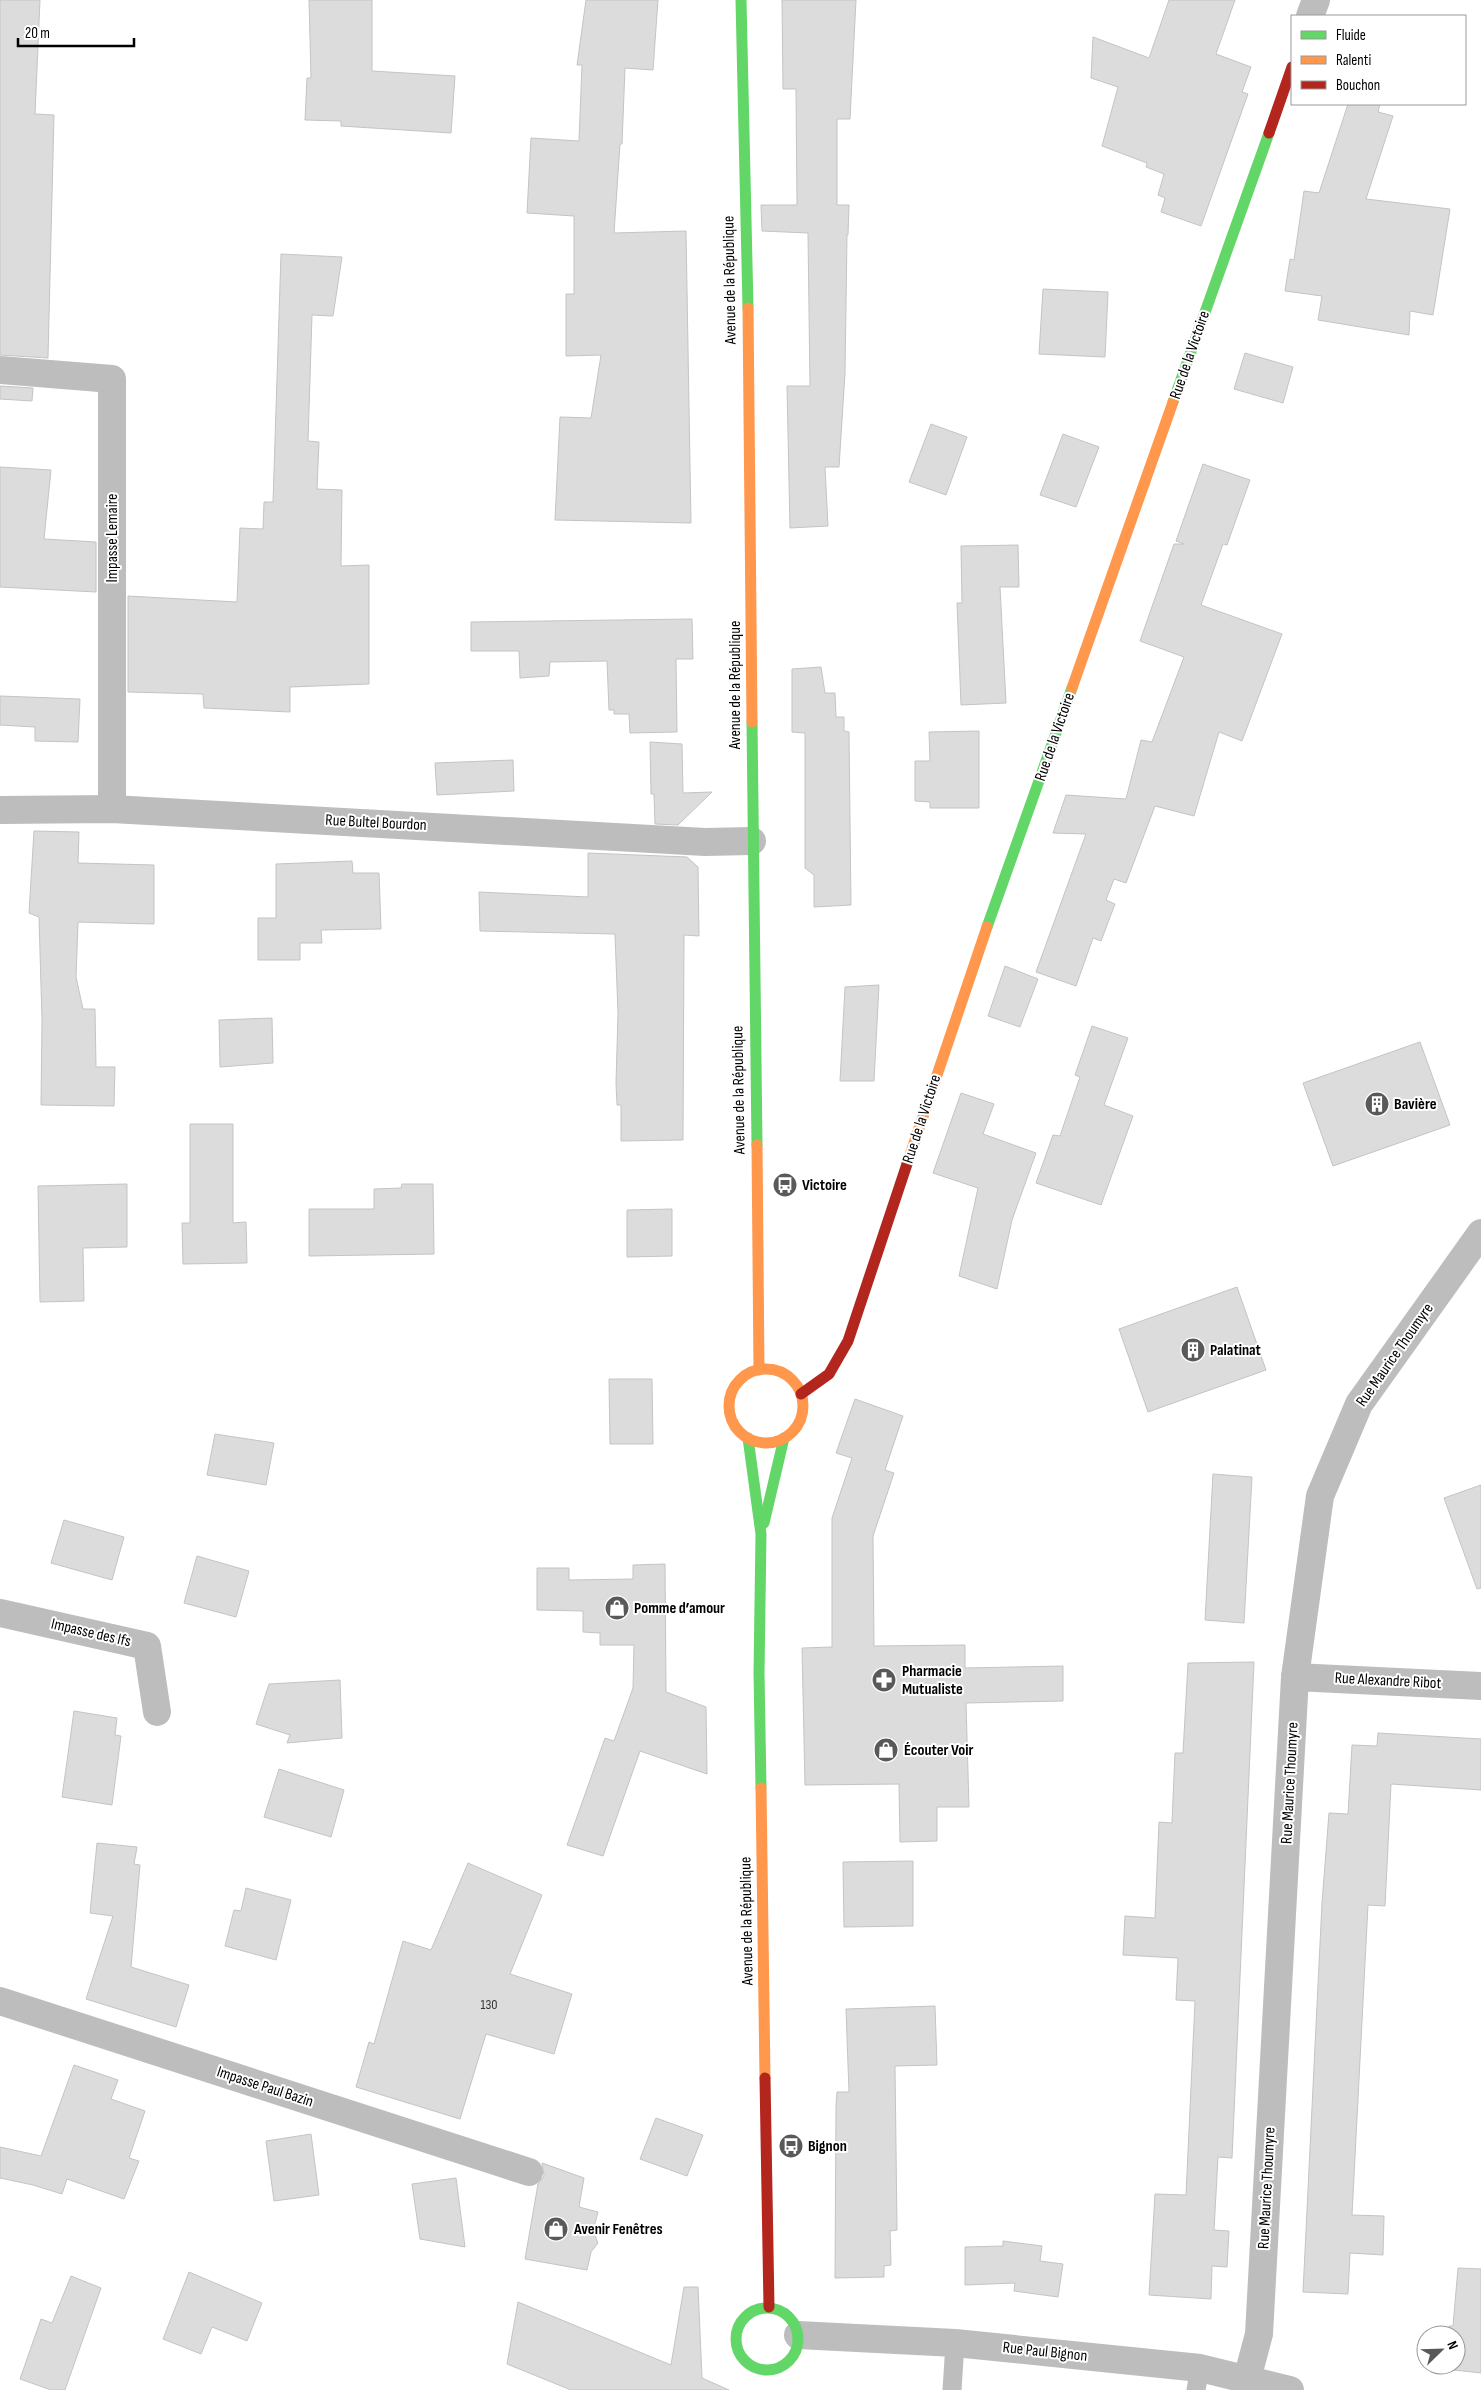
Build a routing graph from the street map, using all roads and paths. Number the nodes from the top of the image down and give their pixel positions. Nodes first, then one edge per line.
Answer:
1 (741, 0) edge
2 (1316, 0) edge
3 (1310, 15) edge
4 (1291, 70) edge
5 (0, 370) edge
6 (112, 809) junction
7 (0, 810) edge
8 (752, 841) junction
9 (1481, 1233) edge
10 (759, 1370) junction
11 (801, 1394) junction
12 (748, 1438) junction
13 (784, 1438) junction
14 (762, 1534) junction
15 (0, 1612) edge
16 (1296, 1677) junction
17 (1481, 1686) edge
18 (157, 1712) dead end
19 (0, 2001) edge
20 (529, 2172) dead end
21 (769, 2307) junction
22 (798, 2335) junction
23 (955, 2343) junction
24 (768, 2370) junction
25 (1198, 2379) edge
26 (1247, 2380) junction
27 (767, 2383) dead end
28 (952, 2390) edge
29 (1290, 2390) edge

1 - 8 main road, Avenue de la République
2 - 3 street
4 - 11 main road, Rue de la Victoire
5 - 6 street, Impasse Lemaire
6 - 7 street, Rue Bultel Bourdon
6 - 8 street, Rue Bultel Bourdon
8 - 10 main road, Avenue de la République
9 - 16 street, Rue Maurice Thoumyre
10 - 11 main road
10 - 12 main road
11 - 13 main road
12 - 13 main road
12 - 14 main road, Avenue de la République
13 - 14 main road, Avenue de la République
14 - 21 main road, Avenue de la République
15 - 18 street, Impasse des Ifs
16 - 17 street, Rue Alexandre Ribot
16 - 26 street, Rue Maurice Thoumyre
19 - 20 street, Impasse Paul Bazin
21 - 22 main road
21 - 24 main road
22 - 23 street, Rue Paul Bignon
22 - 24 main road
23 - 25 street, Rue Paul Bignon
23 - 28 lane
24 - 27 main road
25 - 26 street, Rue Paul Bignon
26 - 29 street, Rue Paul Bignon

